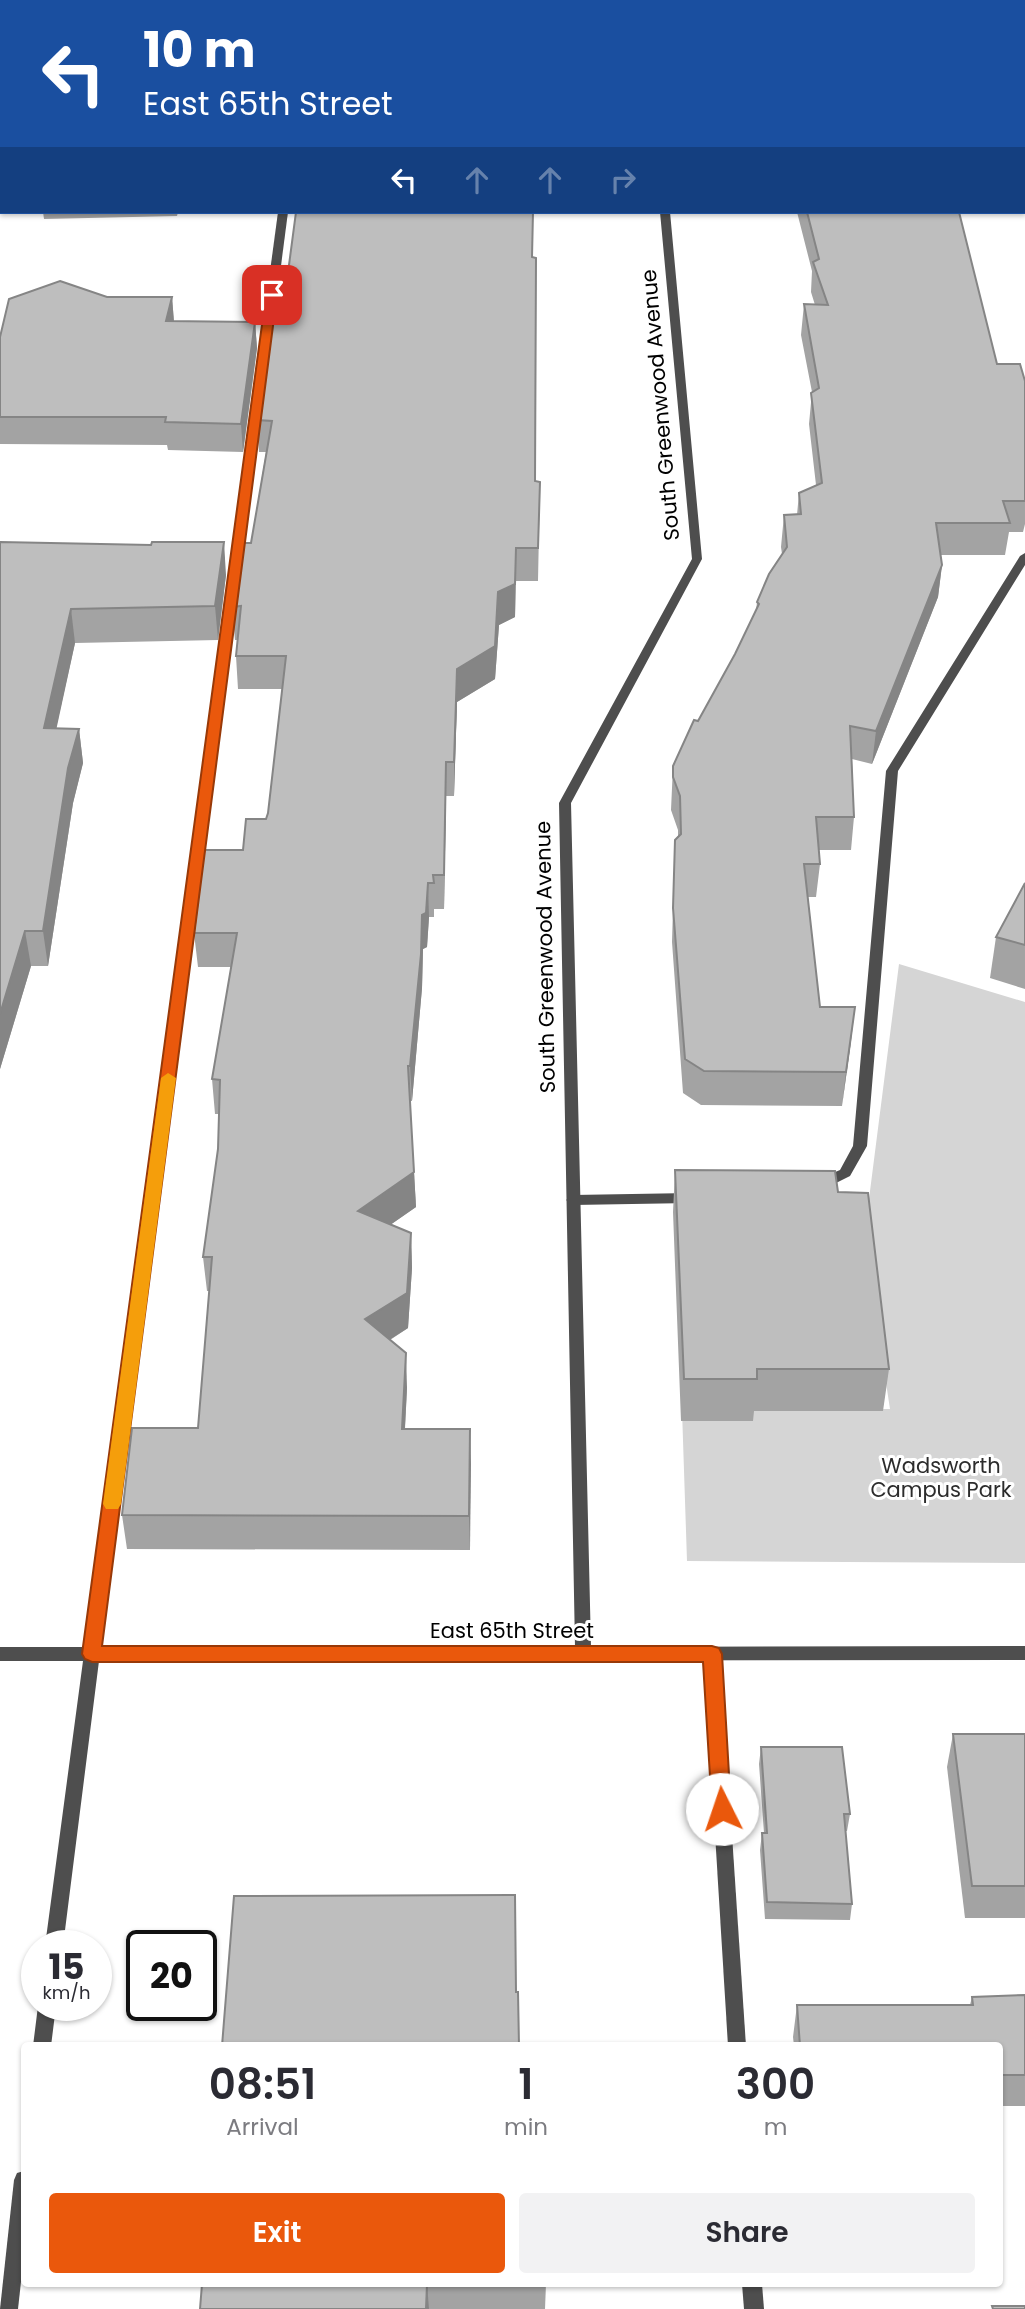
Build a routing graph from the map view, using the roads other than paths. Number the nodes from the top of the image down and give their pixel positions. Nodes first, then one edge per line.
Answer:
1 (283, 214) edge
2 (665, 214) edge
3 (1025, 556) edge
4 (807, 1188) edge
5 (706, 1198) edge
6 (573, 1200) junction
7 (583, 1653) junction
8 (1025, 1653) edge
9 (0, 1654) edge
10 (92, 1654) junction
11 (712, 1654) junction
12 (56, 1930) edge
13 (45, 2021) edge
14 (42, 2042) edge
15 (737, 2042) edge
16 (21, 2204) edge
17 (752, 2287) edge
18 (8, 2309) edge
19 (754, 2309) edge

1 - 10 street
2 - 6 street, South Greenwood Avenue
3 - 4 street
5 - 6 street
6 - 7 street, South Greenwood Avenue
7 - 10 street, East 65th Street
7 - 11 street, East 65th Street
8 - 11 street, East 65th Street
9 - 10 street, East 65th Street
10 - 12 street
11 - 15 street
13 - 14 street
16 - 18 street
17 - 19 street

